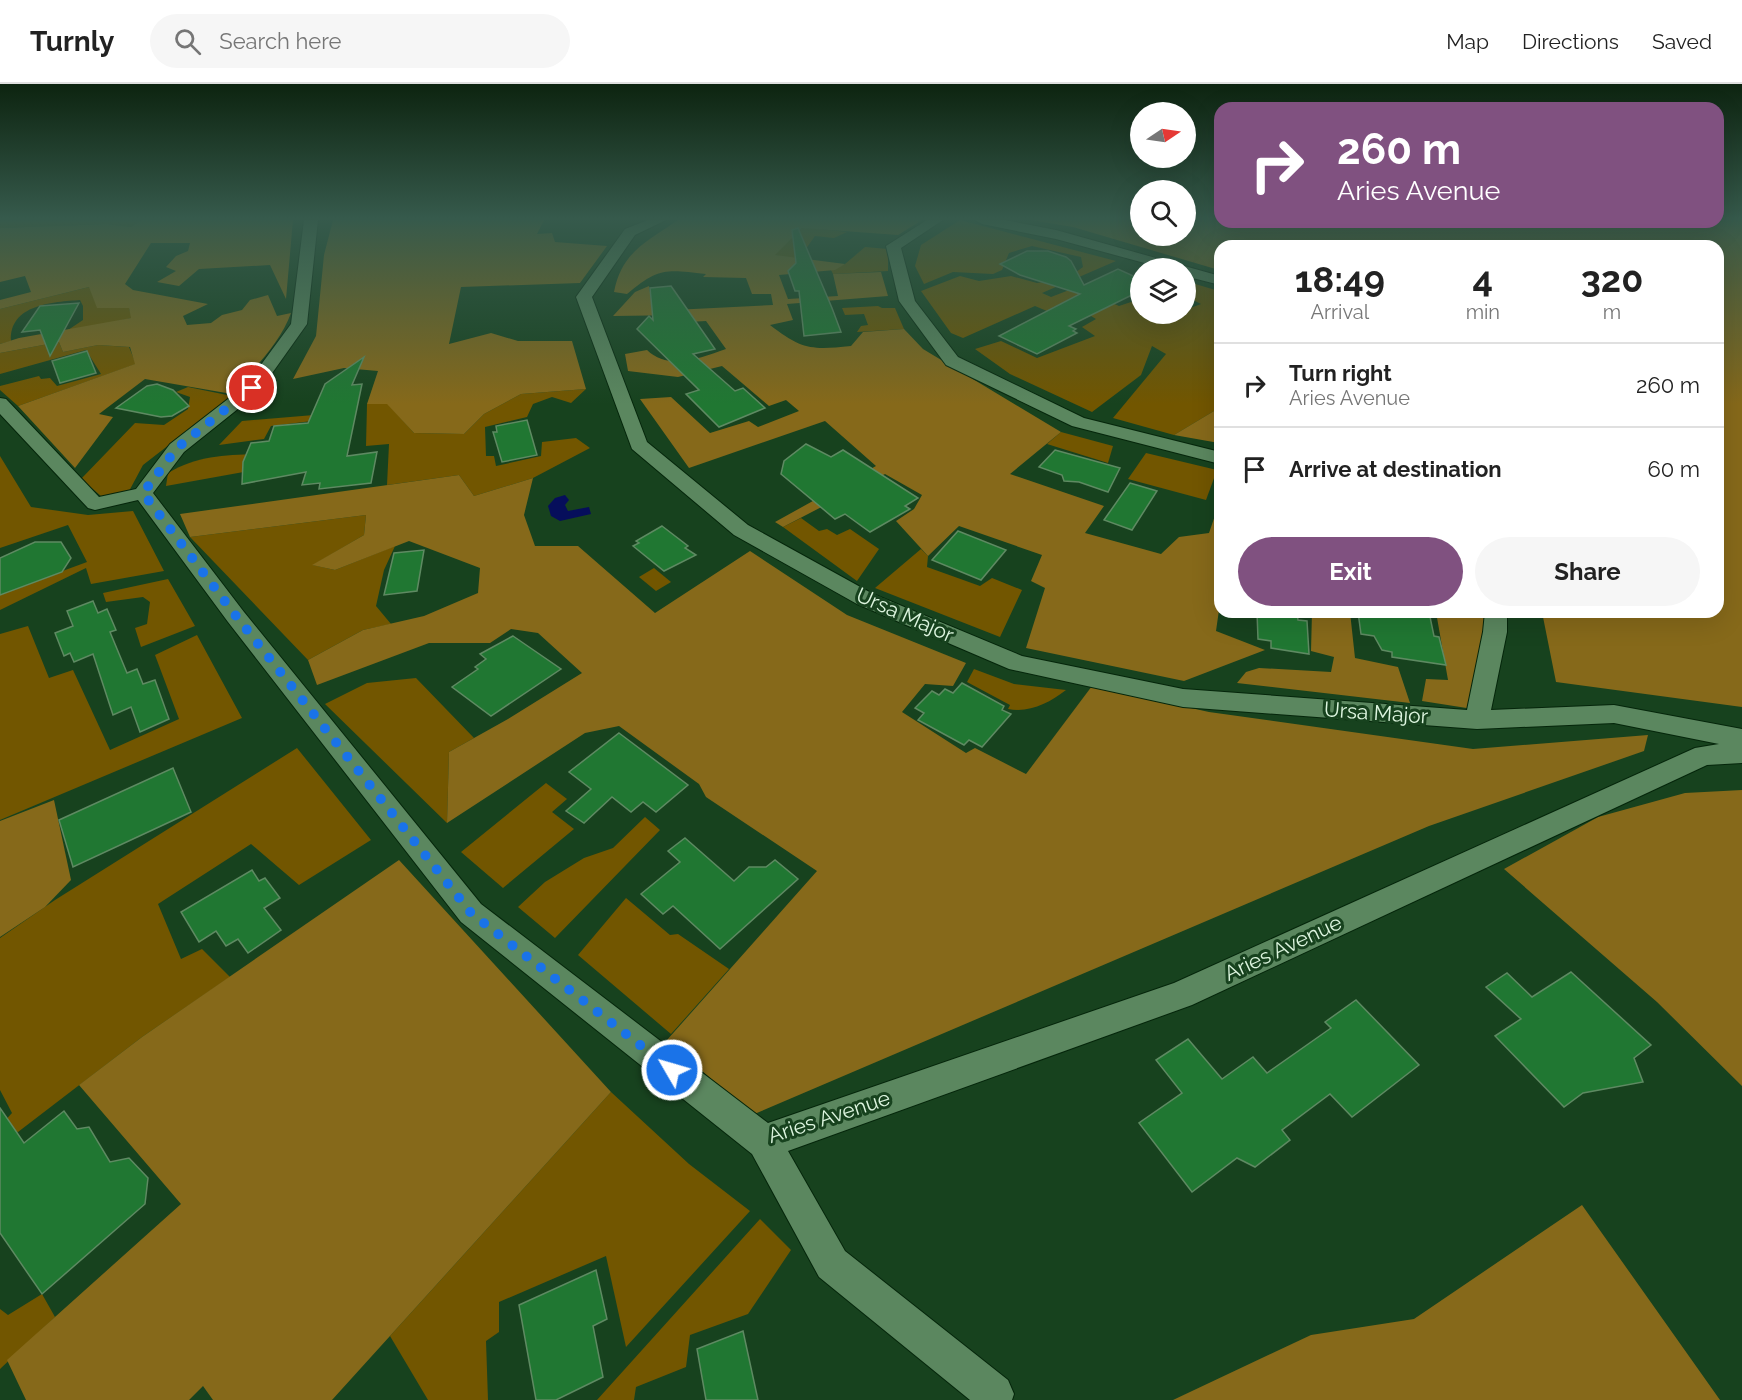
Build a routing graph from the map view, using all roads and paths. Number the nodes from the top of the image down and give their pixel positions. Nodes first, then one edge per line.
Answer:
1 (304, 281) edge
2 (595, 281) edge
3 (902, 281) edge
4 (0, 403) edge
5 (1214, 456) edge
6 (143, 493) junction
7 (1496, 618) edge
8 (1477, 720) junction
9 (1742, 739) edge
10 (1742, 753) edge
11 (764, 1142) junction
12 (996, 1398) edge

1 - 6 street
2 - 8 street, Ursa Major
3 - 5 street
4 - 6 street
6 - 11 street, Aries Avenue
7 - 8 street
8 - 9 street, Ursa Major
10 - 11 street, Aries Avenue
11 - 12 street

